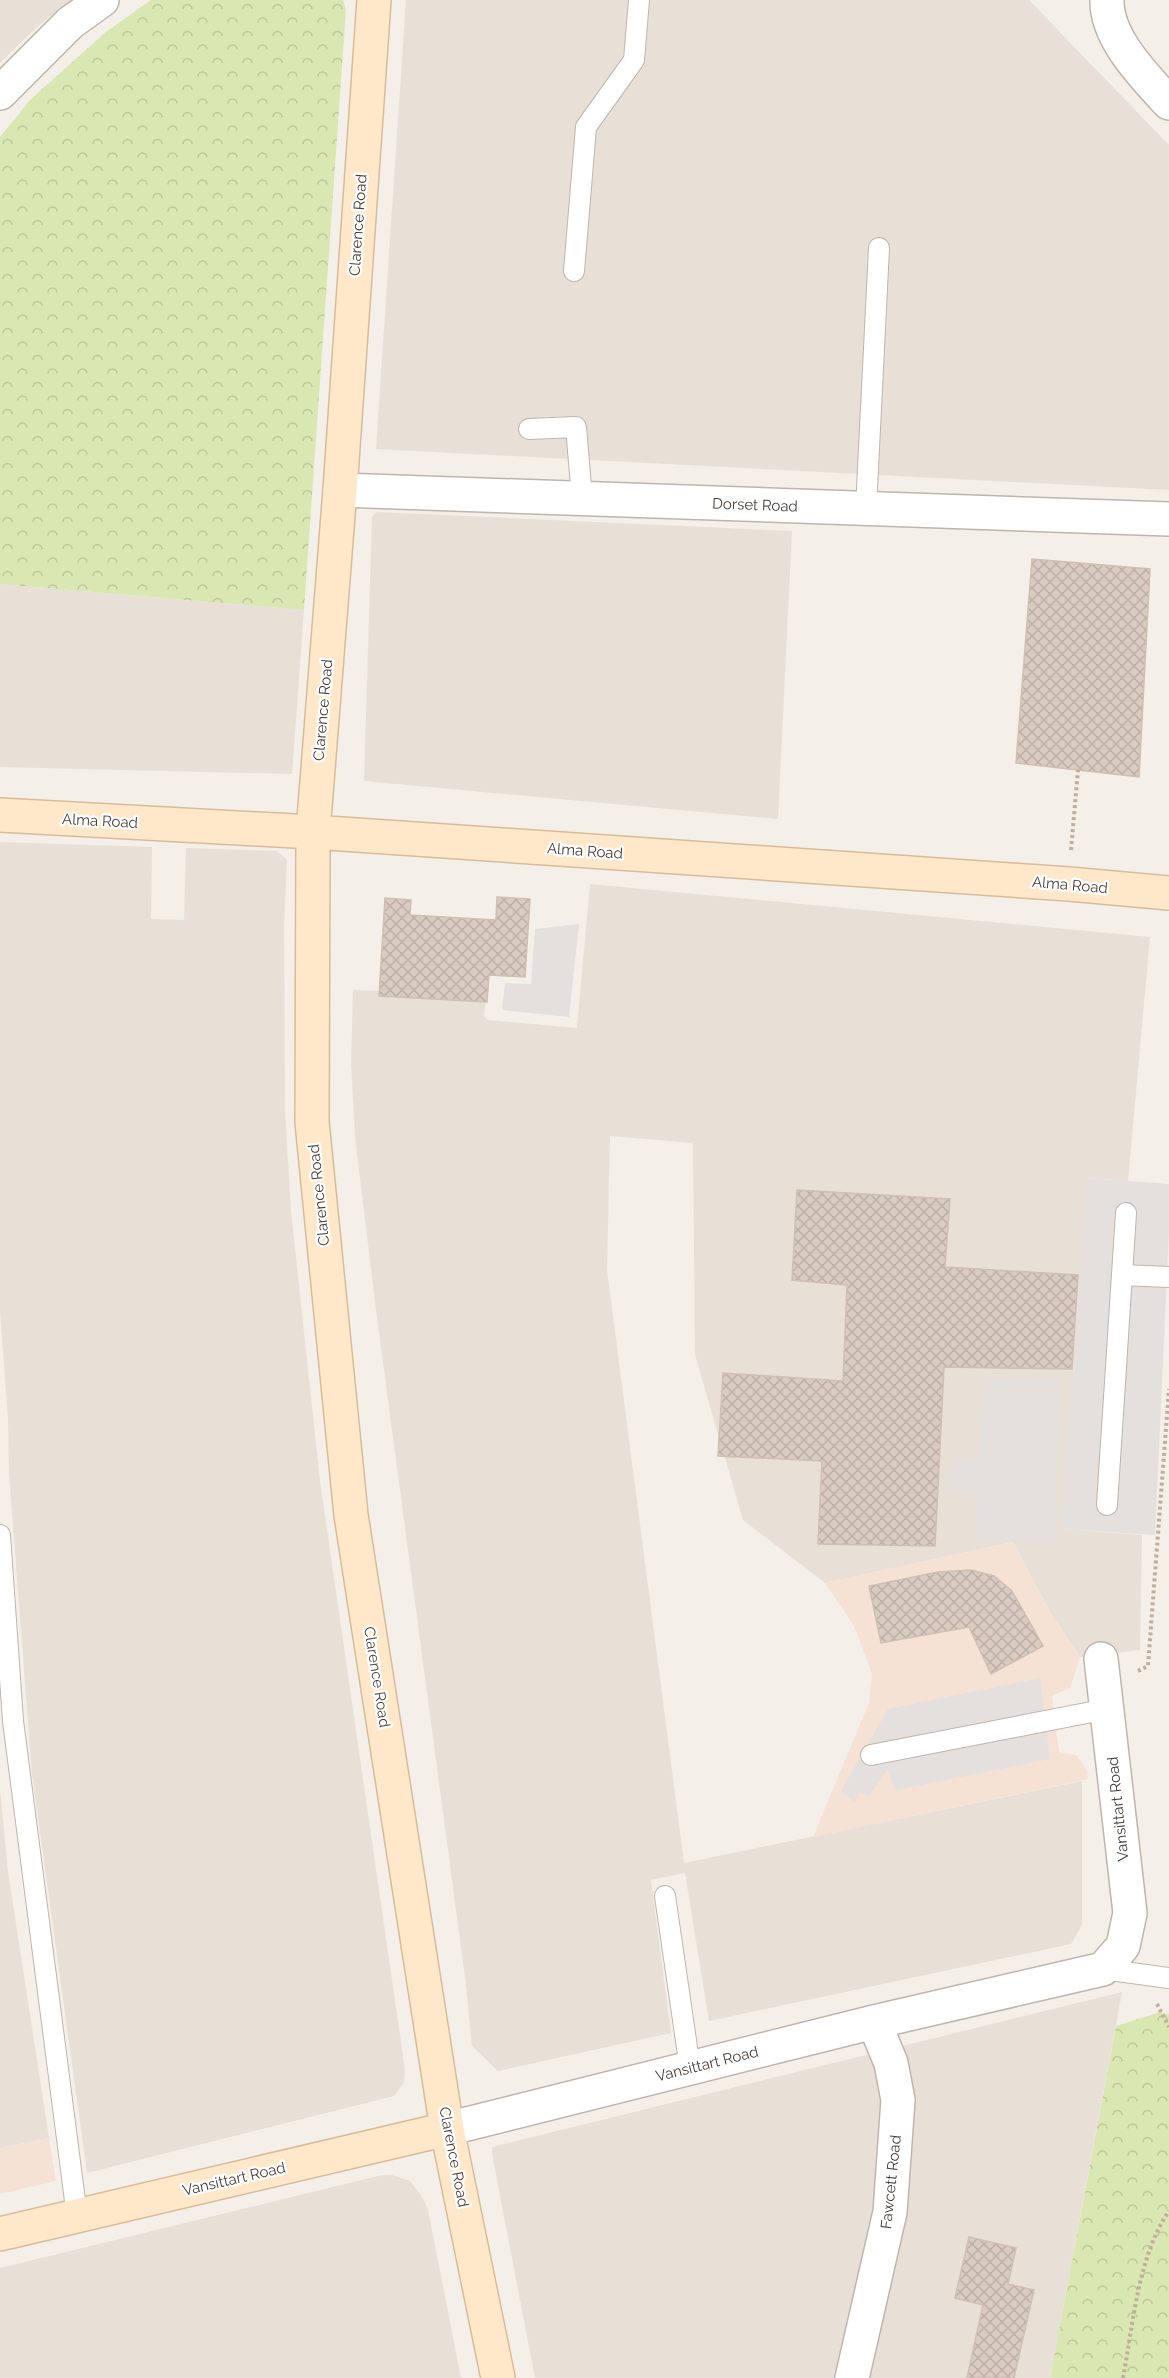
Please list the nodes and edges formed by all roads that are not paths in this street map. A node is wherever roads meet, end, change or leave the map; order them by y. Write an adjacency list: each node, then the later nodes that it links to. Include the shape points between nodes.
1 (102, 0): 5 (street, via 70,23)
2 (374, 0): 10 (street, Clarence Road)
3 (639, 0): 8 (lane, via 634,60 586,127)
4 (1107, 0): 6 (street, via 1118,39 1137,68)
5 (0, 93)
6 (1169, 103)
7 (879, 248): 12 (lane)
8 (574, 271)
9 (529, 429): 11 (lane, via 576,427)
10 (340, 490): 11 (street, Dorset Road); 15 (street, Clarence Road)
11 (582, 498): 12 (street, Dorset Road)
12 (866, 509): 13 (street, Dorset Road)
13 (1169, 519)
14 (0, 815): 15 (street, Alma Road)
15 (313, 832): 16 (street, Alma Road); 29 (street, Clarence Road, via 312,1122 351,1515)
16 (1169, 893)
17 (1126, 1213): 18 (lane)
18 (1122, 1275): 19 (lane); 20 (lane)
19 (1169, 1277)
20 (1107, 1505)
21 (0, 1535): 30 (lane, via 13,1721)
22 (1104, 1685): 23 (lane); 25 (street, Vansittart Road, via 1130,1913 1123,1946)
23 (871, 1755)
24 (665, 1896): 28 (lane)
25 (1103, 1969): 26 (lane); 27 (street, Vansittart Road)
26 (1169, 1978)
27 (874, 2022): 28 (street, Vansittart Road); 33 (street, Fawcett Road, via 891,2063 898,2100 890,2212)
28 (690, 2068): 29 (street, Vansittart Road)
29 (447, 2129): 30 (street, Vansittart Road); 32 (street, Clarence Road)
30 (77, 2216): 31 (street, Vansittart Road)
31 (0, 2234)
32 (498, 2378)
33 (852, 2378)

